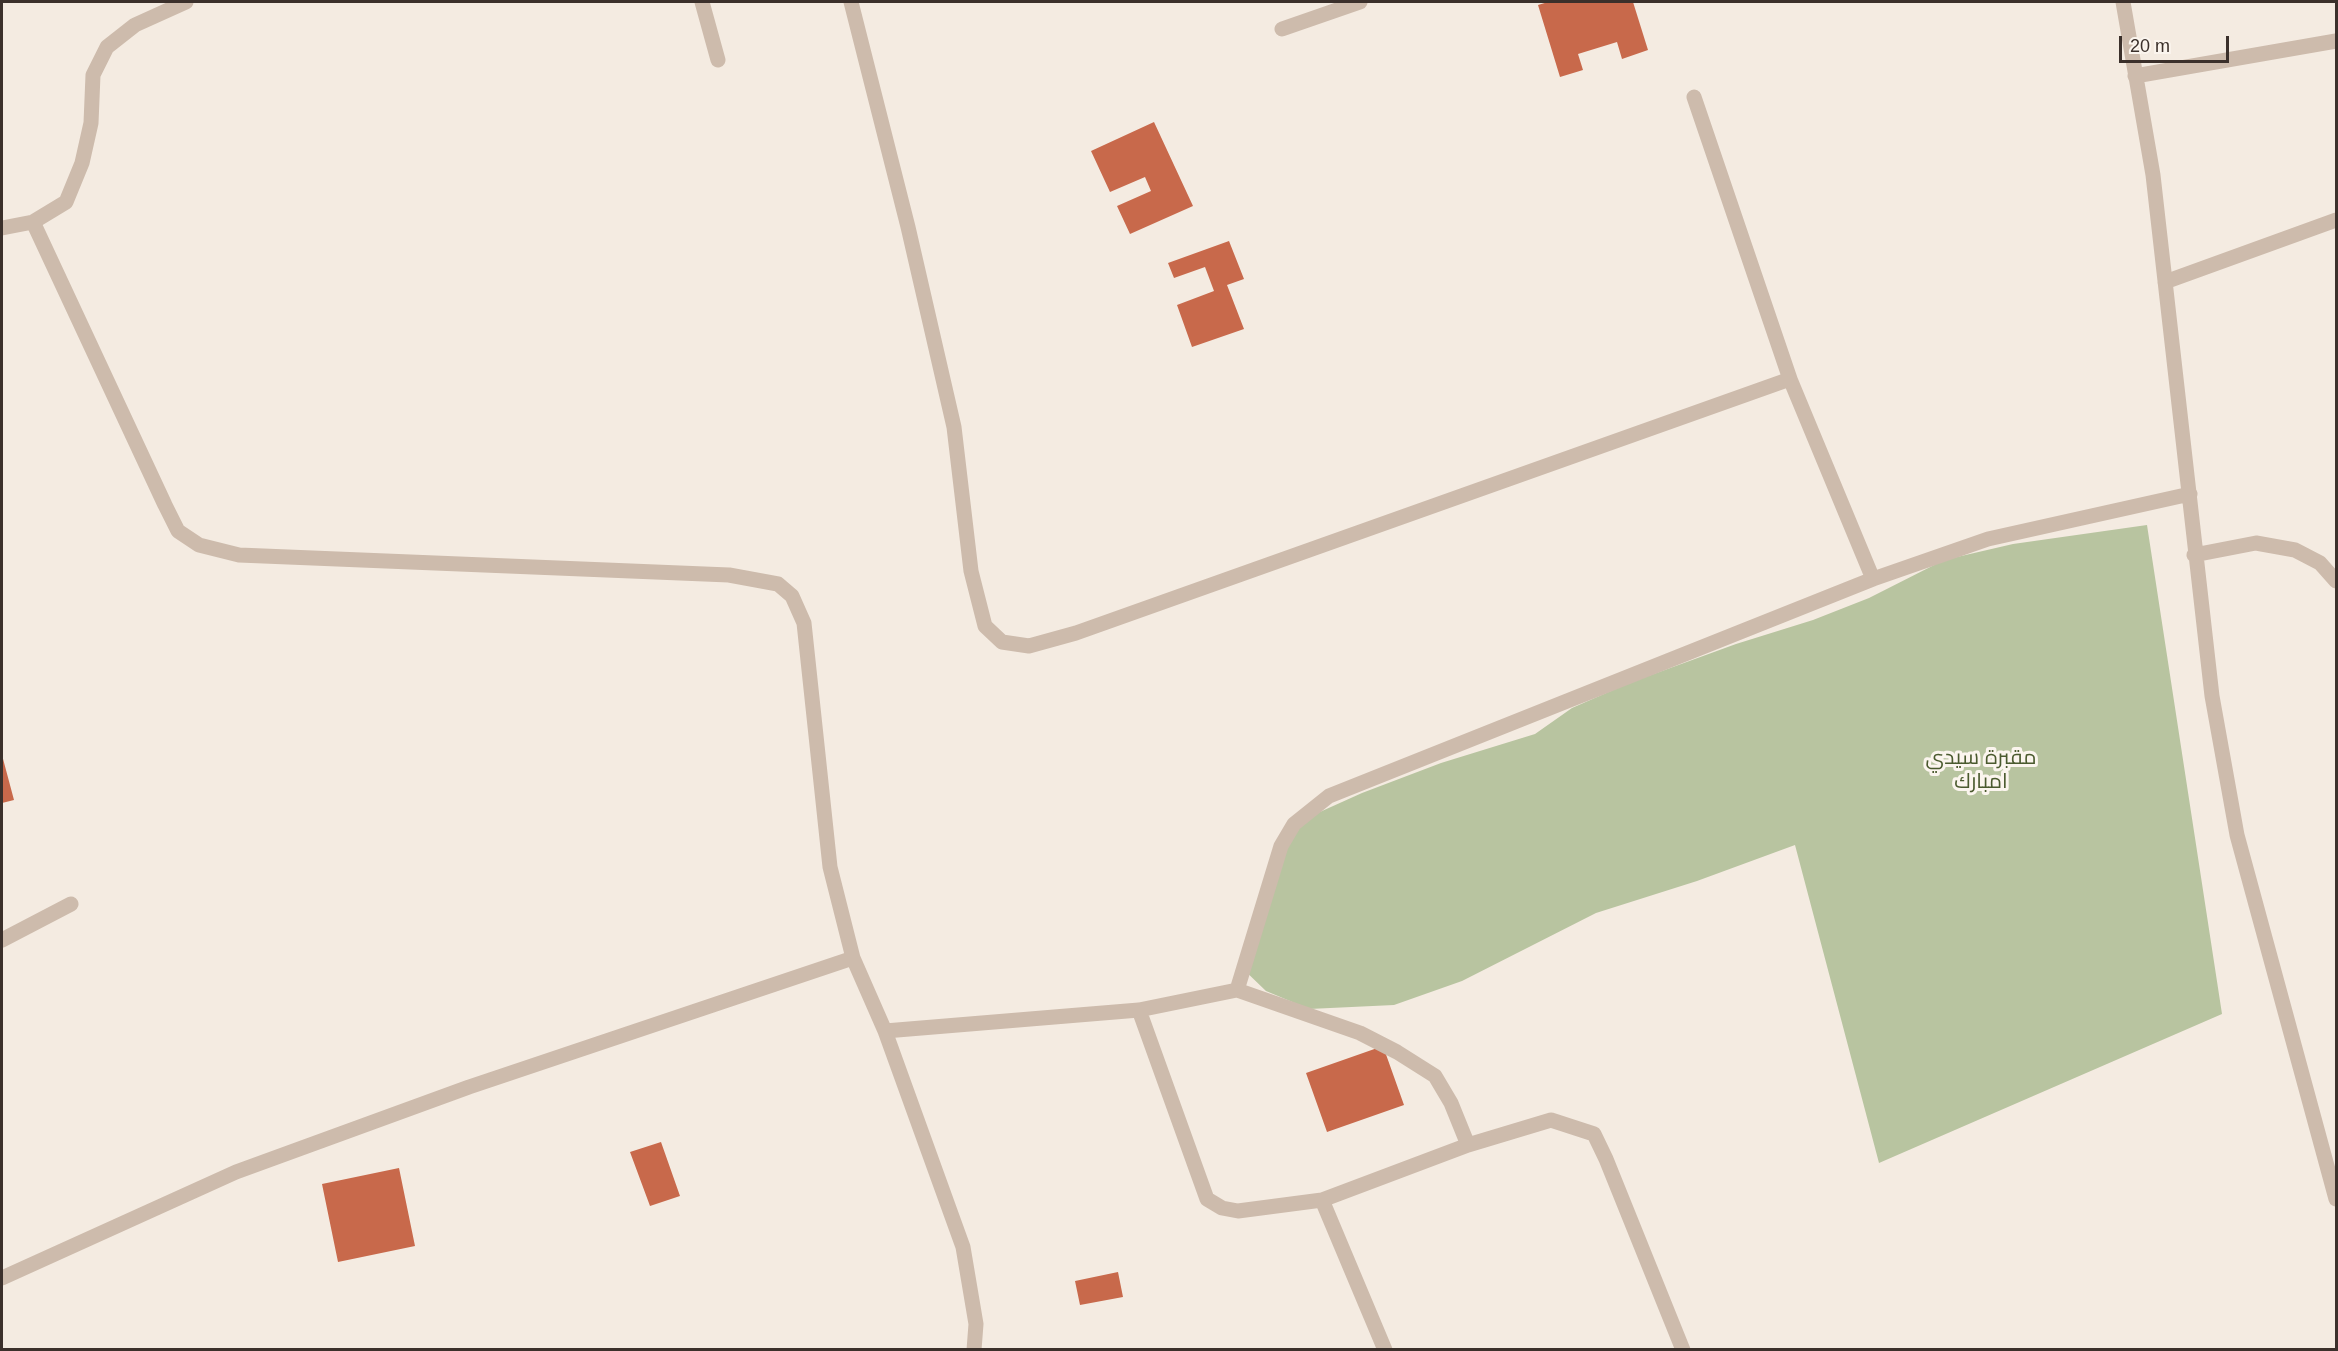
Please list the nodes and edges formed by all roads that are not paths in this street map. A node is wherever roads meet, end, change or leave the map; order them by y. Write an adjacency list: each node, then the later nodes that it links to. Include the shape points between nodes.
1 (186, 2): 12 (street, via 135,25 107,46 93,75 91,123 82,163 66,202)
2 (702, 2): 8 (street)
3 (851, 2): 15 (street, via 954,427 971,571 985,626 1002,642 1029,646 1076,633)
4 (1360, 2): 6 (street)
5 (2123, 2): 9 (street)
6 (1282, 28)
7 (2337, 41): 9 (street)
8 (718, 60)
9 (2135, 76): 14 (street, via 2153,175)
10 (1694, 97): 15 (street)
11 (2337, 220): 14 (street)
12 (33, 222): 13 (street); 22 (street, via 165,506 178,531 199,545 239,555 729,575 778,584 792,596 804,623 830,867)
13 (2, 228)
14 (2165, 282): 16 (street)
15 (1790, 379): 18 (street)
16 (2190, 494): 17 (street); 18 (street, via 1988,540)
17 (2194, 555): 19 (street, via 2256,543 2295,550 2320,563); 27 (street, via 2212,696 2237,835)
18 (1873, 579): 23 (street, via 1329,796 1294,824 1281,846)
19 (2337, 581)
20 (71, 904): 21 (street)
21 (2, 940)
22 (853, 958): 25 (street); 29 (street, via 480,1083 236,1172)
23 (1237, 990): 24 (street); 26 (street, via 1360,1033 1435,1076)
24 (1139, 1011): 25 (street); 28 (street, via 1207,1199 1238,1211)
25 (885, 1031): 30 (street, via 963,1247 976,1324)
26 (1468, 1145): 28 (street); 32 (street, via 1551,1120 1594,1134)
27 (2337, 1199)
28 (1322, 1200): 31 (street)
29 (2, 1278)
30 (974, 1350)
31 (1385, 1350)
32 (1683, 1350)

